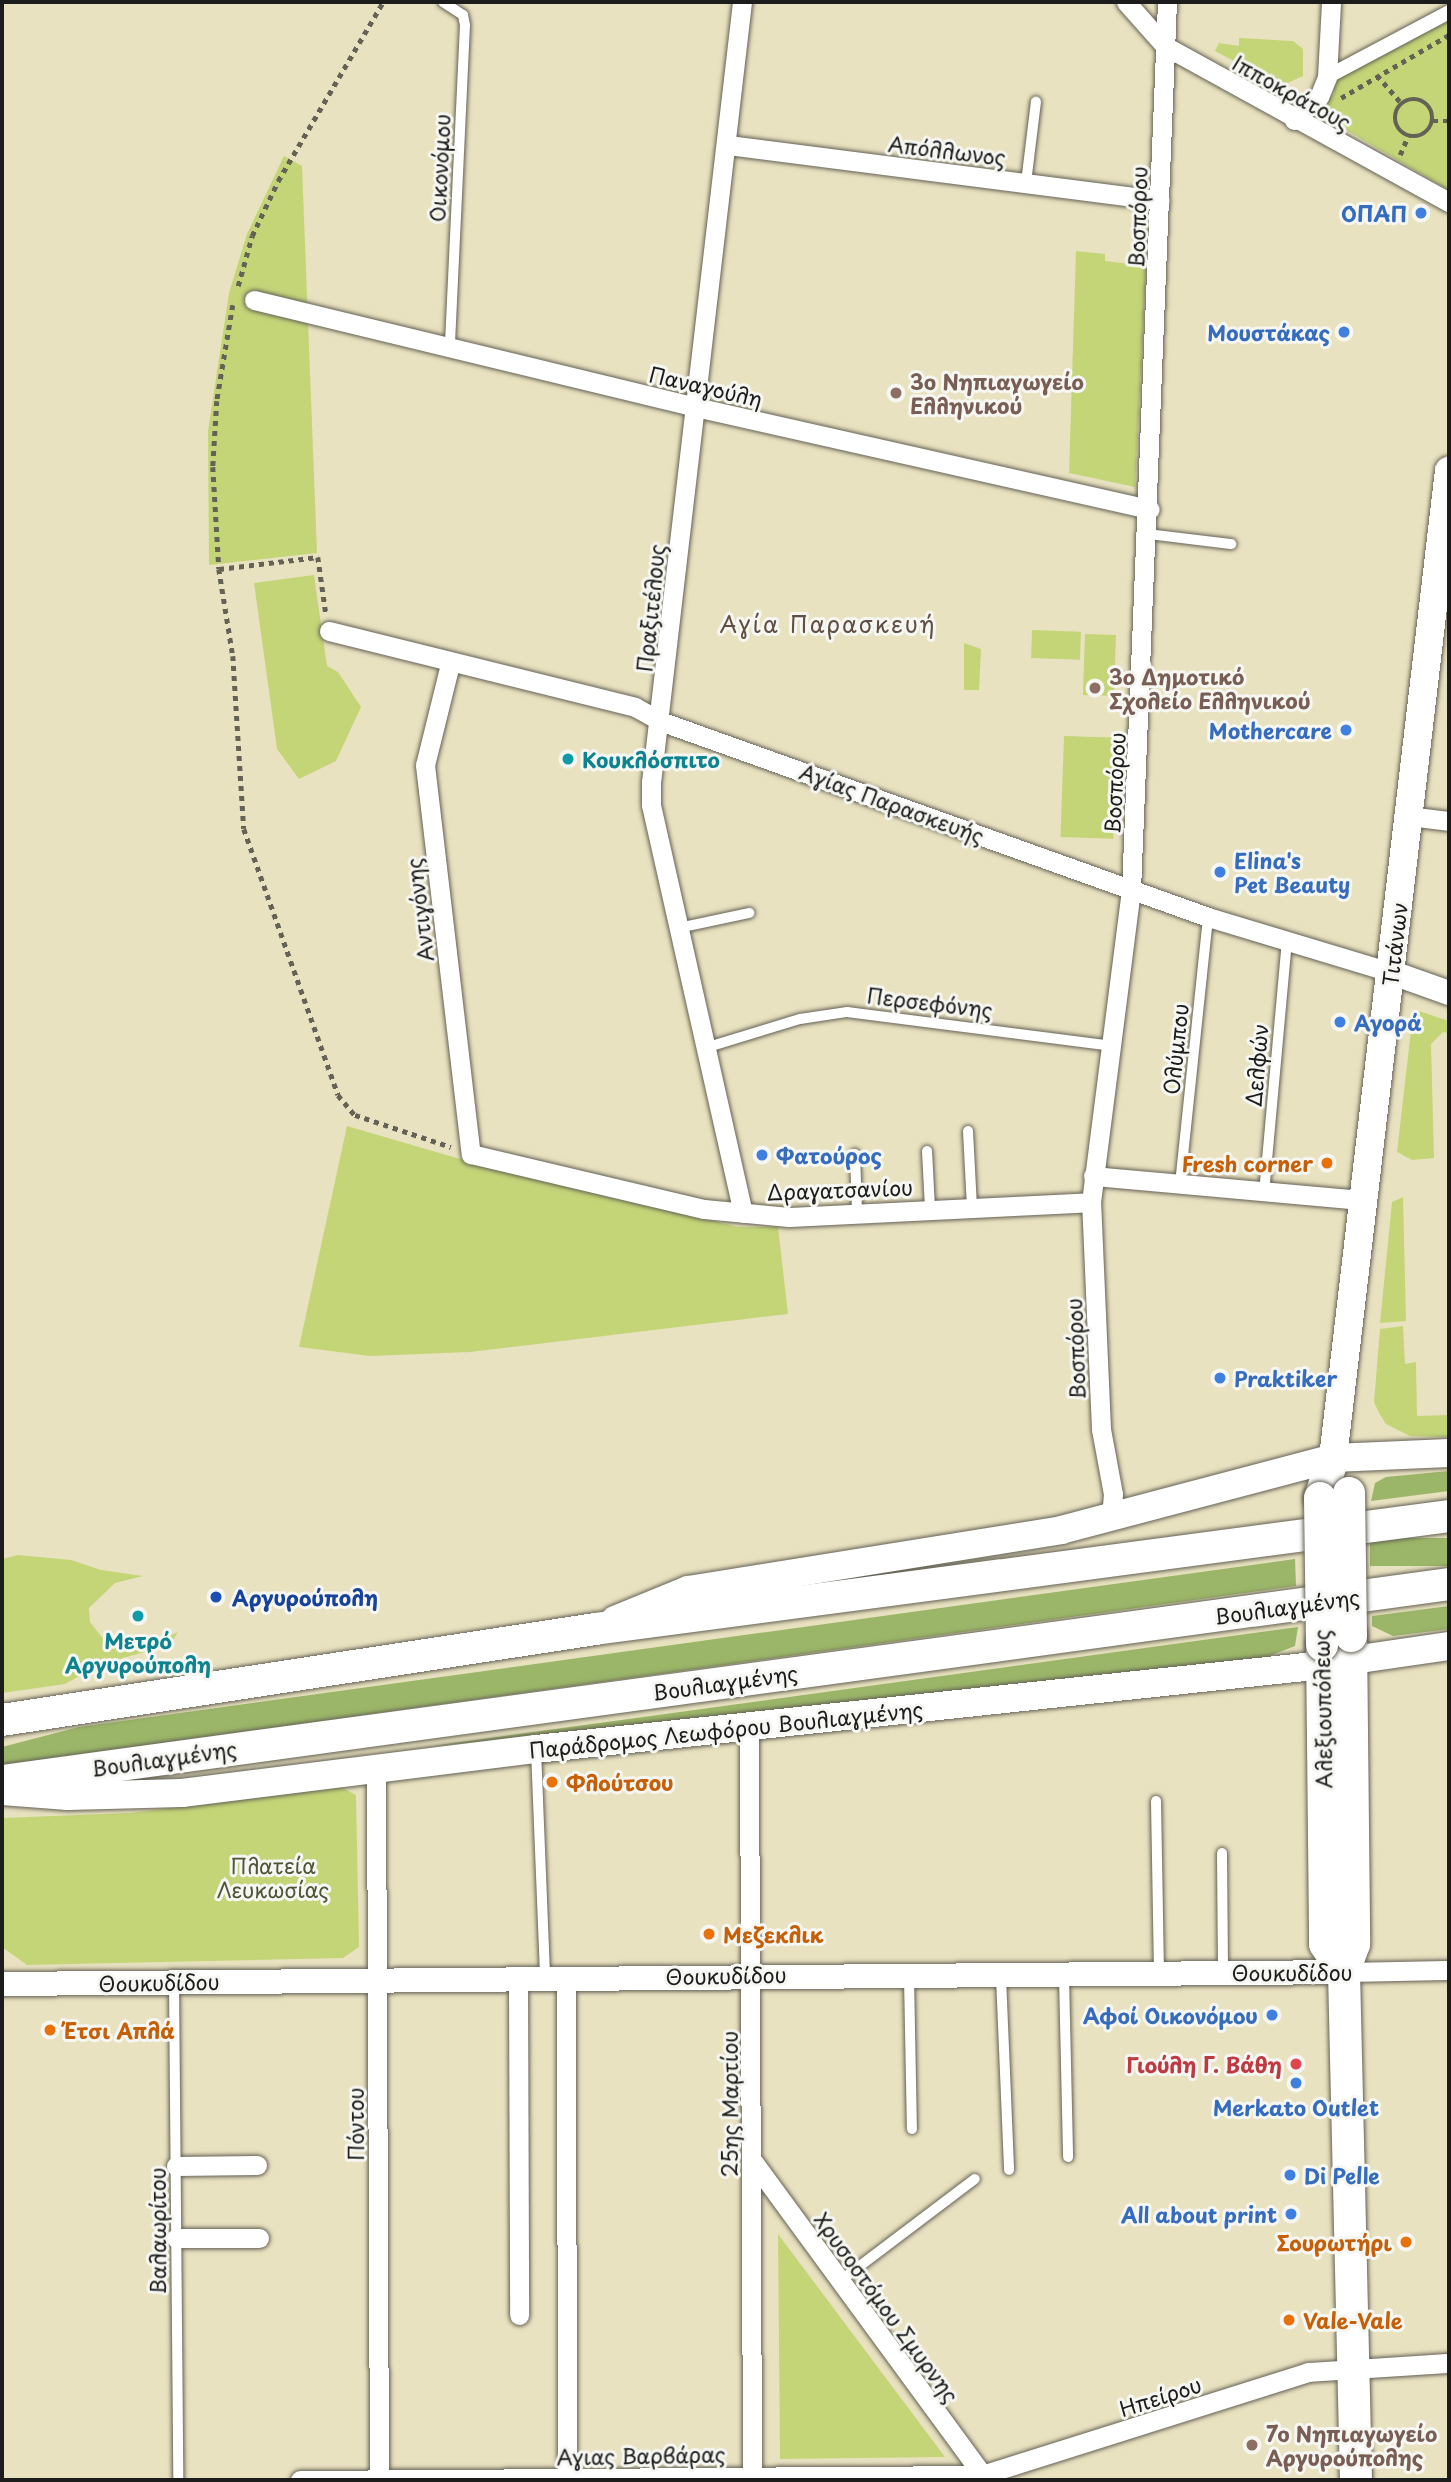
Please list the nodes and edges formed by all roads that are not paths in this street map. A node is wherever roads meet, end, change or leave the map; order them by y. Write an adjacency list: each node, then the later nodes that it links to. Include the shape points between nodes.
1 (443, 2): 16 (lane, Οικονόμου, via 463,15 465,25)
2 (742, 2): 11 (street, Πραξιτέλους)
3 (1126, 2): 7 (street, Ιπποκράτους)
4 (1167, 2): 7 (street, Βοσπόρου)
5 (1331, 2): 8 (street)
6 (1449, 12): 8 (street)
7 (1165, 46): 10 (street, Ιπποκράτους); 13 (street, Βοσπόρου)
8 (1327, 77): 10 (street, via 1320,97)
9 (1036, 102): 12 (lane)
10 (1294, 120): 14 (street, Ιπποκράτους)
11 (728, 145): 12 (street, Απόλλωνος); 17 (street, Πραξιτέλους)
12 (1026, 183): 13 (street, Απόλλωνος)
13 (1160, 200): 19 (street, Βοσπόρου)
14 (1449, 202)
15 (254, 300): 16 (street, Παναγούλη)
16 (450, 346): 17 (street, Παναγούλη)
17 (696, 407): 19 (street, Παναγούλη); 24 (street, Πραξιτέλους)
18 (1449, 471): 25 (main road, Τιτάνων)
19 (1150, 509): 20 (street, Βοσπόρου)
20 (1148, 534): 21 (lane); 27 (street, Βοσπόρου)
21 (1231, 544)
22 (329, 631): 23 (street, Αγίας Παρασκευής)
23 (450, 664): 24 (street, Αγίας Παρασκευής, via 635,707); 38 (street, Αντιγόνης, via 425,765)
24 (660, 720): 27 (street, Αγίας Παρασκευής); 30 (street, Πραξιτέλους, via 651,805)
25 (1409, 816): 26 (street); 32 (main road, Τιτάνων)
26 (1449, 821)
27 (1131, 890): 29 (street, Αγίας Παρασκευής); 34 (street, Βοσπόρου)
28 (749, 913): 30 (lane)
29 (1208, 917): 31 (street, Αγίας Παρασκευής); 41 (lane, Ολύμπου)
30 (678, 928): 35 (street, Πραξιτέλους)
31 (1287, 940): 32 (street, Αγίας Παρασκευής); 42 (lane, Δελφών)
32 (1390, 972): 33 (street, Αγίας Παρασκευής); 43 (main road, Τιτάνων)
33 (1449, 993)
34 (1111, 1046): 35 (lane, Περσεφόνης, via 847,1012 800,1019); 40 (street, Βοσπόρου)
35 (705, 1048): 48 (street, Πραξιτέλους)
36 (968, 1131): 45 (lane)
37 (927, 1151): 46 (lane)
38 (471, 1154): 48 (street, Δραγατσανίου, via 704,1209)
39 (855, 1154): 47 (lane)
40 (1093, 1176): 41 (street); 44 (street, Βοσπόρου)
41 (1180, 1185): 42 (street)
42 (1264, 1193): 43 (street)
43 (1363, 1200): 50 (main road, Τιτάνων)
44 (1091, 1202): 45 (street, Δραγατσανίου); 52 (street, Βοσπόρου, via 1101,1429 1113,1494)
45 (972, 1207): 46 (street, Δραγατσανίου)
46 (930, 1208): 47 (street, Δραγατσανίου)
47 (857, 1211): 48 (street, Δραγατσανίου, via 789,1217)
48 (743, 1213)
49 (1449, 1453): 50 (main road)
50 (1333, 1458): 52 (main road); 56 (main road, Αλεξιουπόλεως, bridge)
51 (1449, 1516): 54 (main road)
52 (1111, 1517): 54 (main road, via 1026,1536 688,1590)
53 (1449, 1584): 61 (main road, Βουλιαγμένης)
54 (595, 1629): 57 (main road)
55 (1449, 1646): 56 (main road, Παράδρομος Λεωφόρου Βουλιαγμένης)
56 (1336, 1652): 58 (main road, Παράδρομος Λεωφόρου Βουλιαγμένης); 69 (main road, Αλεξιουπόλεως, via 1354,1944)
57 (2, 1720)
58 (749, 1728): 59 (main road, Παράδρομος Λεωφόρου Βουλιαγμένης); 72 (street, 25ης Μαρτίου)
59 (536, 1749): 60 (main road, Παράδρομος Λεωφόρου Βουλιαγμένης); 74 (lane)
60 (376, 1768): 62 (main road, Παράδρομος Λεωφόρου Βουλιαγμένης, via 182,1793 68,1796); 75 (street, Πόντου)
61 (2, 1781)
62 (2, 1791)
63 (1156, 1801): 67 (lane)
64 (1222, 1853): 68 (lane)
65 (1449, 1970): 69 (street, Θουκυδίδου)
66 (1063, 1972): 67 (street, Θουκυδίδου); 71 (street, Θουκυδίδου); 79 (lane)
67 (1160, 1972): 68 (street, Θουκυδίδου)
68 (1223, 1972): 69 (street, Θουκυδίδου)
69 (1344, 1972): 90 (main road, Αλεξιουπόλεως)
70 (909, 1973): 71 (street, Θουκυδίδου); 72 (street, Θουκυδίδου); 78 (lane)
71 (1001, 1973): 83 (lane)
72 (752, 1974): 74 (street, Θουκυδίδου); 80 (street, 25ης Μαρτίου)
73 (517, 1977): 74 (street, Θουκυδίδου); 75 (street, Θουκυδίδου); 88 (street)
74 (555, 1977): 92 (street)
75 (377, 1979): 76 (street, Θουκυδίδου); 98 (street, Πόντου)
76 (174, 1982): 77 (street, Θουκυδίδου); 82 (lane, Βαλαωρίτου)
77 (2, 1984)
78 (912, 2129)
79 (1068, 2157)
80 (752, 2160): 87 (street, Χρυσοστόμου Σμυρνης); 93 (street, 25ης Μαρτίου)
81 (257, 2165): 82 (street)
82 (176, 2166): 85 (lane, Βαλαωρίτου)
83 (1009, 2170)
84 (975, 2179): 87 (lane)
85 (176, 2238): 86 (street); 96 (lane, Βαλαωρίτου)
86 (259, 2238)
87 (840, 2281): 91 (street, Χρυσοστόμου Σμυρνης)
88 (519, 2315)
89 (1449, 2362): 90 (street, Ηπείρου)
90 (1353, 2365): 91 (street, Ηπείρου, via 1308,2372); 99 (main road, Αλεξιουπόλεως)
91 (984, 2477): 93 (street, Αγιας Βαρβάρας)
92 (567, 2478): 94 (street, Αγιας Βαρβάρας); 95 (street, Αγιας Βαρβάρας)
93 (752, 2478): 95 (street, Αγιας Βαρβάρας)
94 (496, 2479): 98 (street, Αγιας Βαρβάρας)
95 (591, 2479)
96 (178, 2480)
97 (299, 2480): 98 (street, Αγιας Βαρβάρας)
98 (379, 2480)
99 (1356, 2480)

